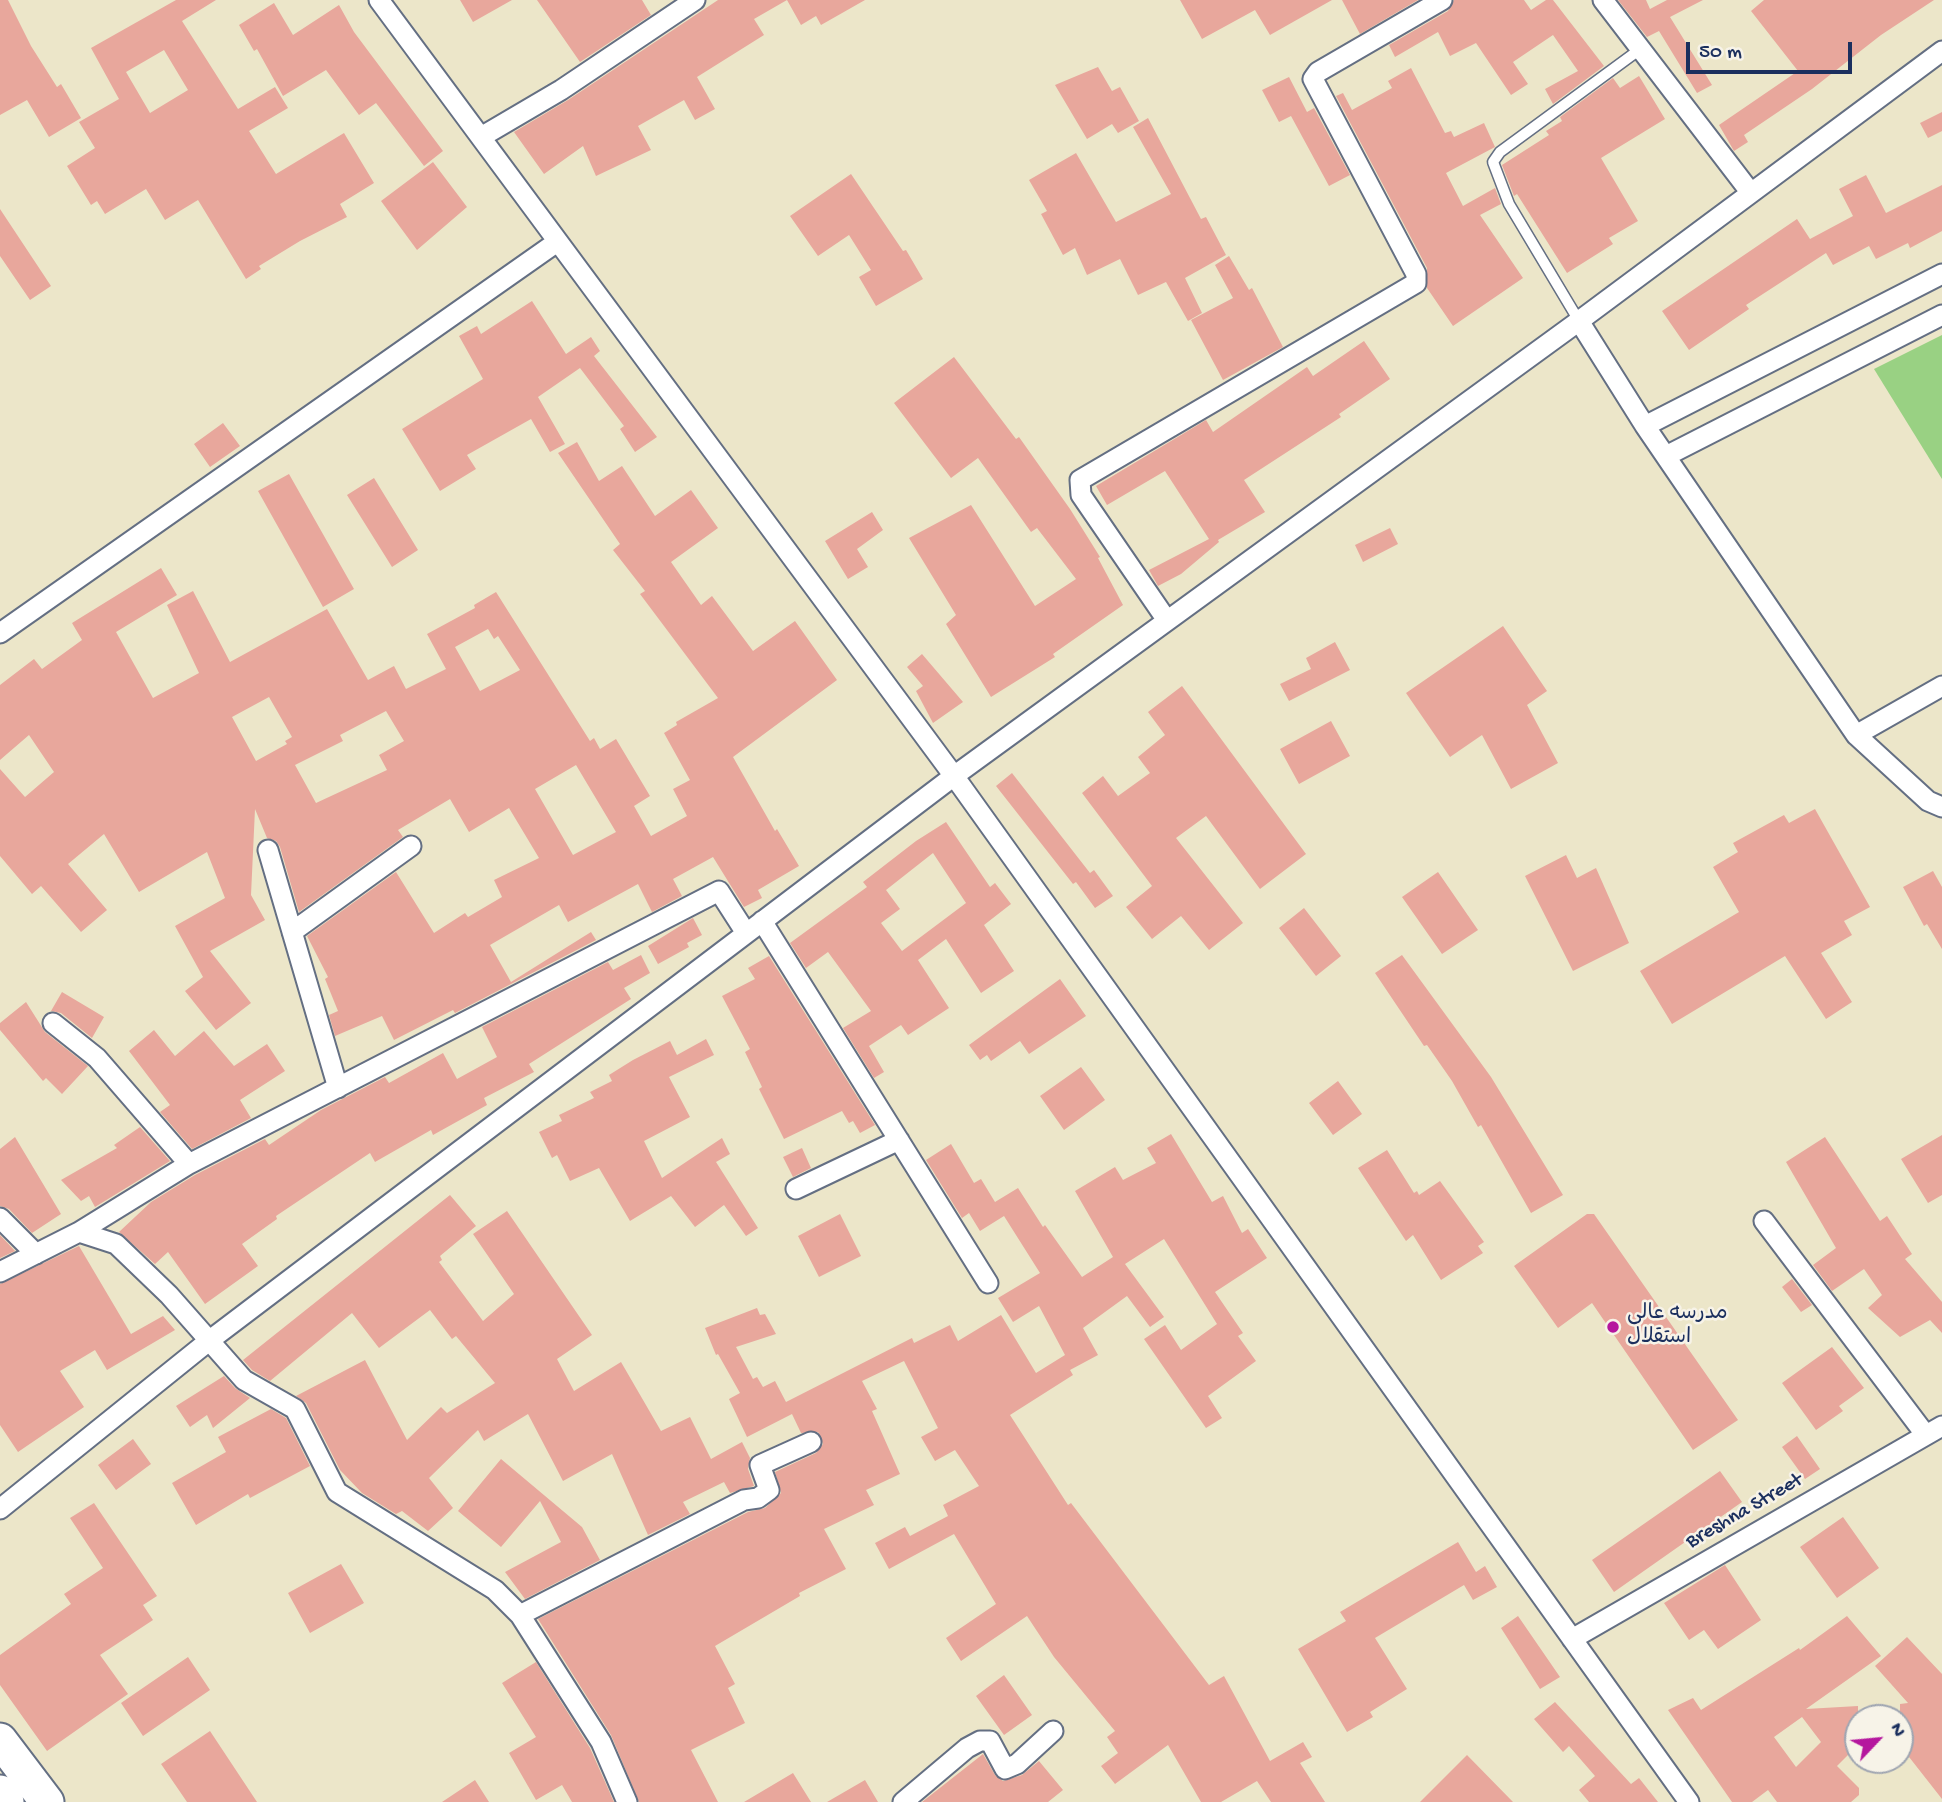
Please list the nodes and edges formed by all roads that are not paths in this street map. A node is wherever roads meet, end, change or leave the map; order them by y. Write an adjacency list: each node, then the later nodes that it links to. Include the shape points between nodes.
1 (379, 0): 7 (street)
2 (695, 0): 7 (street)
3 (1442, 0): 15 (street, via 1313,79 1416,274 1416,283 1080,480 1081,495)
4 (1603, 0): 5 (street)
5 (1639, 50): 8 (street); 12 (lane, via 1500,152 1493,162 1509,204)
6 (1942, 51): 8 (street)
7 (481, 137): 9 (street)
8 (1751, 193): 12 (street)
9 (557, 242): 16 (street); 19 (street)
10 (1942, 274): 13 (street)
11 (1942, 315): 14 (street)
12 (1579, 321): 13 (street); 15 (street)
13 (1645, 426): 14 (street)
14 (1665, 456): 18 (street)
15 (1166, 619): 19 (street)
16 (0, 633)
17 (1942, 686): 18 (street)
18 (1856, 735): 20 (street, via 1928,801)
19 (954, 776): 23 (street); 42 (street)
20 (1942, 807)
21 (411, 846): 24 (street)
22 (268, 850): 24 (street)
23 (762, 921): 25 (street); 28 (street)
24 (292, 933): 27 (street)
25 (746, 933): 27 (street, via 719,891); 37 (street)
26 (53, 1023): 29 (street, via 97,1058)
27 (338, 1088): 29 (street)
28 (899, 1140): 30 (street); 36 (street)
29 (189, 1164): 33 (street)
30 (796, 1189)
31 (0, 1218): 34 (street)
32 (1764, 1220): 38 (street)
33 (79, 1232): 34 (street); 37 (street, via 116,1244)
34 (36, 1254): 35 (street)
35 (0, 1272)
36 (988, 1283)
37 (211, 1340): 40 (street); 41 (street, via 244,1380 295,1409 337,1492 495,1590)
38 (1933, 1430): 42 (street, Breshna Street)
39 (811, 1442): 41 (street, via 760,1465 769,1490 758,1498 744,1500)
40 (0, 1509)
41 (520, 1615): 48 (street, via 601,1742)
42 (1572, 1639): 50 (street)
43 (1053, 1731): 49 (street, via 1017,1764 1005,1769 990,1741 980,1741)
44 (0, 1740): 47 (highway)
45 (0, 1793): 46 (highway)
46 (7, 1802)
47 (47, 1802)
48 (627, 1802)
49 (903, 1802)
50 (1689, 1802)

